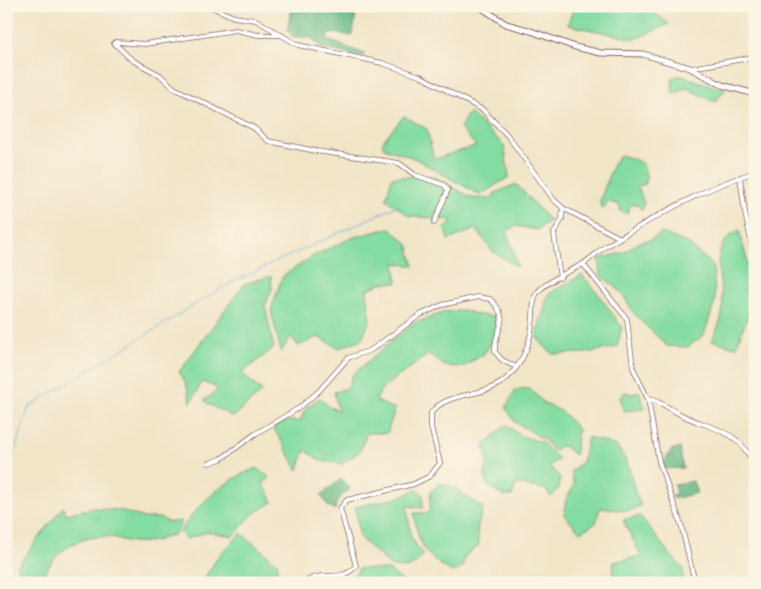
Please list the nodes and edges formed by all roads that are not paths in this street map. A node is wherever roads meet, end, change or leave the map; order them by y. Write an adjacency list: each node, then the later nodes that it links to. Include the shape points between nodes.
1 (208, 6): 3 (street, via 234,17 256,20)
2 (480, 6): 5 (street, via 506,24 575,47 601,53 643,54)
3 (282, 35): 9 (street, via 298,45 382,63 420,76 483,110 508,136); 10 (street, via 258,35 236,30 145,44 114,43 132,60 160,75 174,88 254,128 268,141 399,163 415,175 444,185 448,190)
4 (755, 57): 5 (street)
5 (690, 68): 6 (street, via 722,85)
6 (755, 94)
7 (755, 172): 8 (street)
8 (740, 177): 11 (street, via 678,204); 12 (street)
9 (563, 208): 11 (street); 14 (street, via 562,219 554,234)
10 (434, 223)
11 (620, 238): 13 (street)
12 (755, 260)
13 (583, 264): 14 (street); 16 (street, via 627,318 634,368)
14 (560, 278): 15 (street, via 536,294 529,344)
15 (516, 367): 17 (street, via 502,360 496,352 501,315 490,299 442,305 398,328 371,350 348,358 320,391 299,408); 19 (street, via 497,385 442,401 436,406 430,419 440,463 436,471 414,484 347,500 340,508 356,566 344,576 314,577)
16 (648, 399): 18 (street, via 731,436 749,453); 20 (street, via 659,462 682,524)
17 (209, 463)
18 (755, 471)
19 (304, 583)
20 (695, 583)

